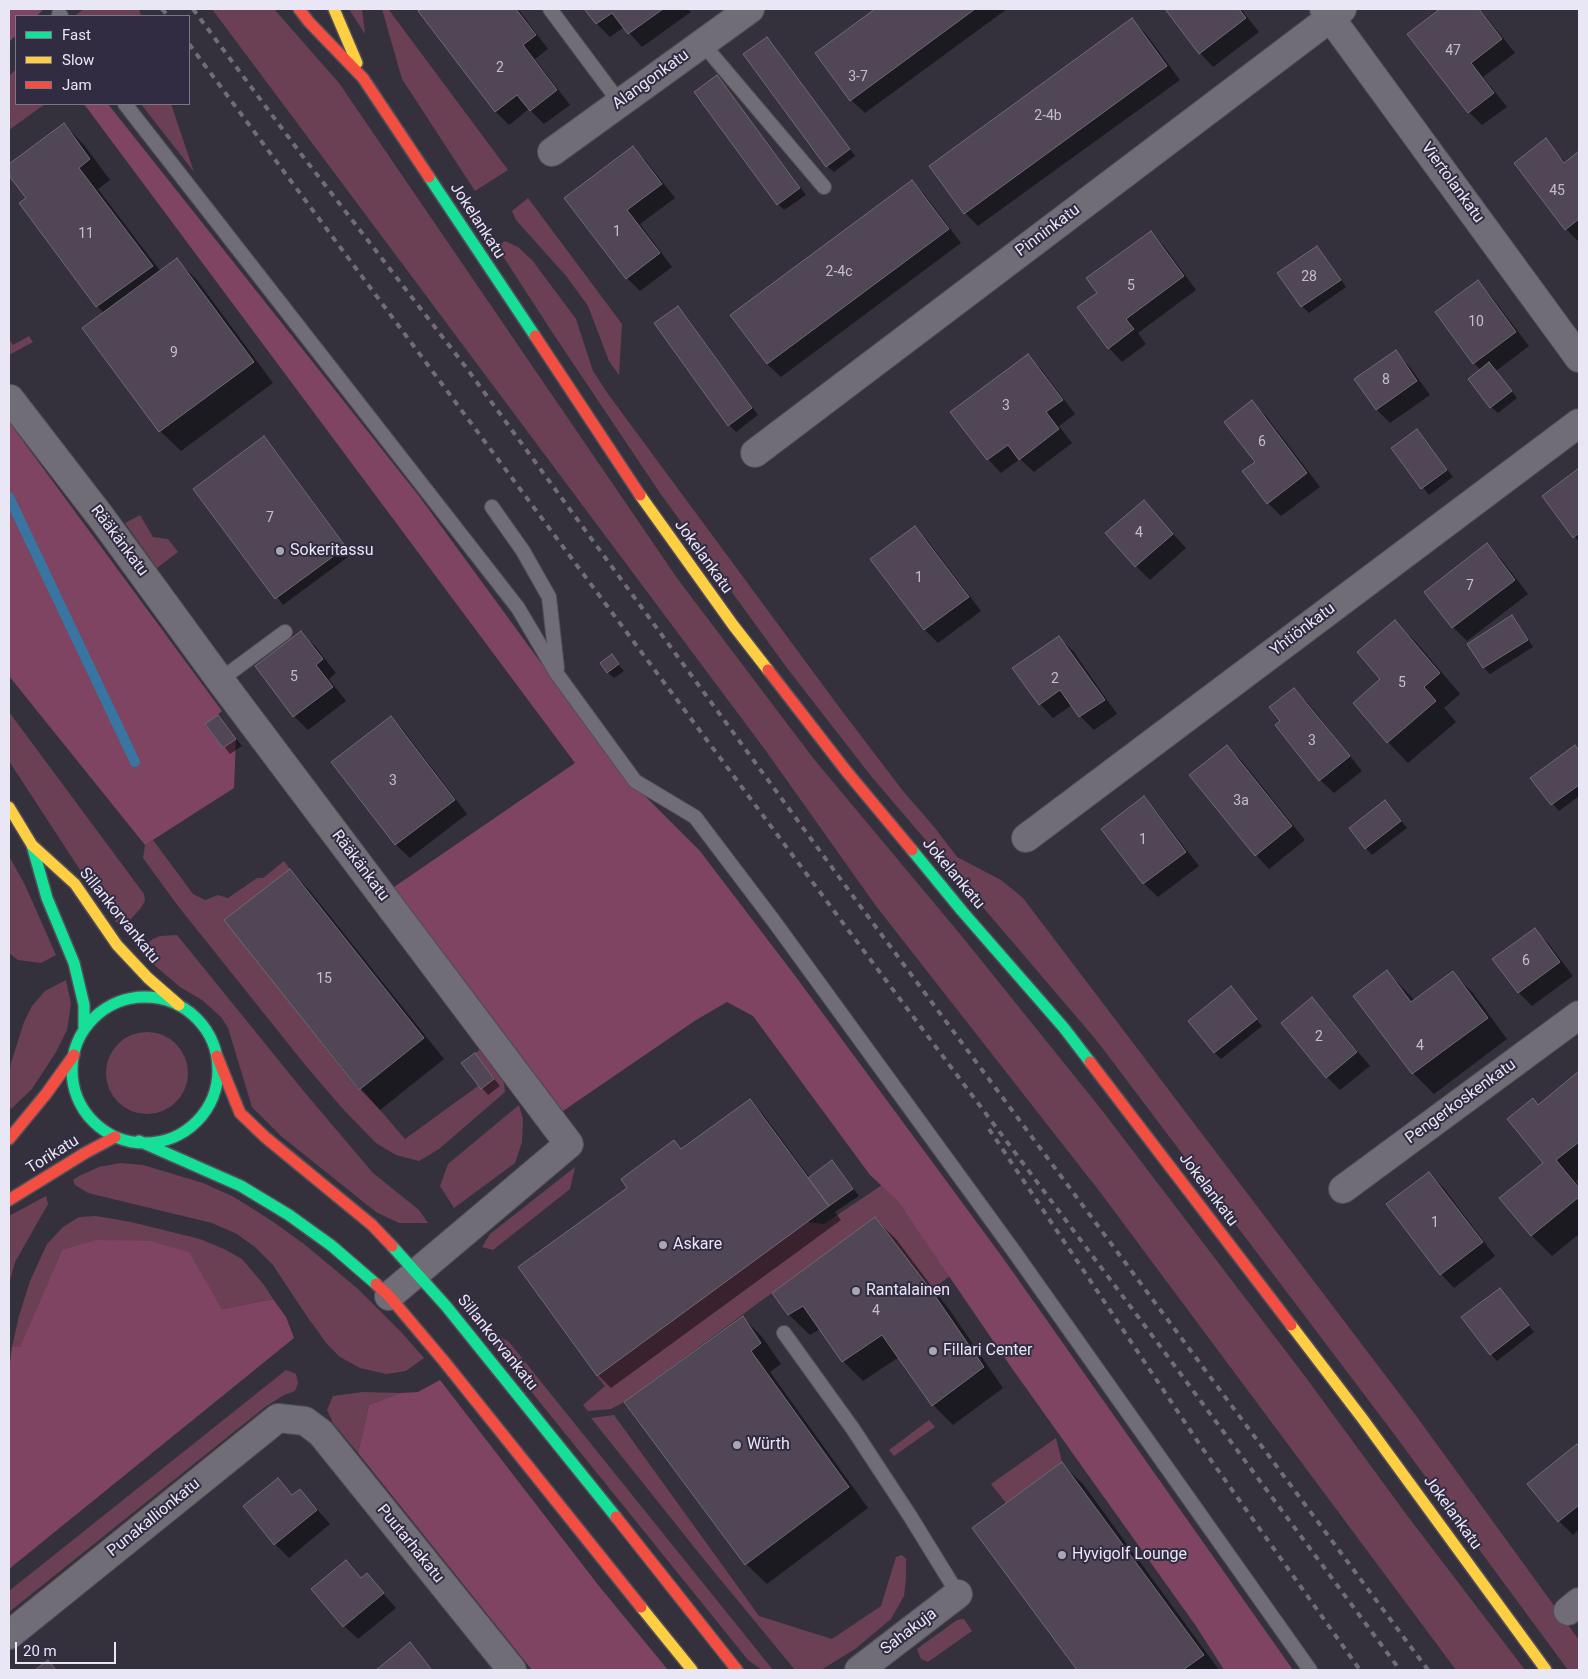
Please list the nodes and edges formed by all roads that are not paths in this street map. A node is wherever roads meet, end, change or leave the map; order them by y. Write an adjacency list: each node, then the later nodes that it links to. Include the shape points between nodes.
1 (299, 9): 7 (main road, Jokelankatu)
2 (334, 9): 7 (main road, Jokelankatu)
3 (550, 9): 8 (lane)
4 (750, 9): 6 (street, Alangonkatu)
5 (1332, 12): 12 (street, Viertolankatu); 15 (street, Pinninkatu)
6 (702, 43): 8 (street, Alangonkatu); 11 (lane)
7 (363, 78): 44 (main road, Jokelankatu, via 649,509 733,625 853,779 1064,1028 1362,1418)
8 (620, 103): 10 (street, Alangonkatu)
9 (126, 105): 18 (lane, via 518,608)
10 (552, 152)
11 (824, 187)
12 (1579, 358)
13 (10, 399): 19 (street, Rääkänkatu)
14 (1579, 423): 21 (street, Yhtiönkatu)
15 (755, 453)
16 (492, 507): 18 (lane, via 523,551 549,597)
17 (285, 632): 19 (lane)
18 (557, 674): 43 (lane, via 635,781 695,817 767,912 1019,1258)
19 (220, 680): 33 (street, Rääkänkatu, via 569,1144)
20 (9, 807): 22 (main road, Sillankorvankatu)
21 (1026, 838)
22 (32, 844): 23 (main road, Sillankorvankatu, via 74,884 117,945); 25 (main road, Sillankorvankatu, via 47,898 74,963 84,1005)
23 (182, 1008): 25 (main road, via 157,1000 135,998 112,1004); 27 (main road, via 197,1019)
24 (1579, 1015): 31 (street, Pengerkoskenkatu)
25 (84, 1027): 26 (main road)
26 (74, 1055): 28 (main road, via 76,1095 94,1123); 29 (main road)
27 (218, 1056): 30 (main road, via 218,1082 212,1103 196,1124 166,1141); 33 (main road, Sillankorvankatu, via 240,1113 372,1225)
28 (115, 1137): 30 (main road); 32 (main road, Torikatu)
29 (9, 1139)
30 (140, 1141): 34 (main road, via 240,1186 289,1215 332,1246)
31 (1343, 1190)
32 (9, 1200)
33 (417, 1273): 34 (street, Rääkänkatu); 41 (main road, Sillankorvankatu, via 550,1434)
34 (389, 1296): 40 (main road)
35 (784, 1333): 37 (lane, via 853,1429)
36 (305, 1421): 38 (street, Punakallionkatu, via 278,1418); 39 (street, Puutarhakatu, via 321,1433)
37 (958, 1594): 42 (street, Sahakuja)
38 (9, 1635)
39 (512, 1670)
40 (692, 1670)
41 (737, 1670)
42 (859, 1670)
43 (1310, 1670)
44 (1546, 1670)

